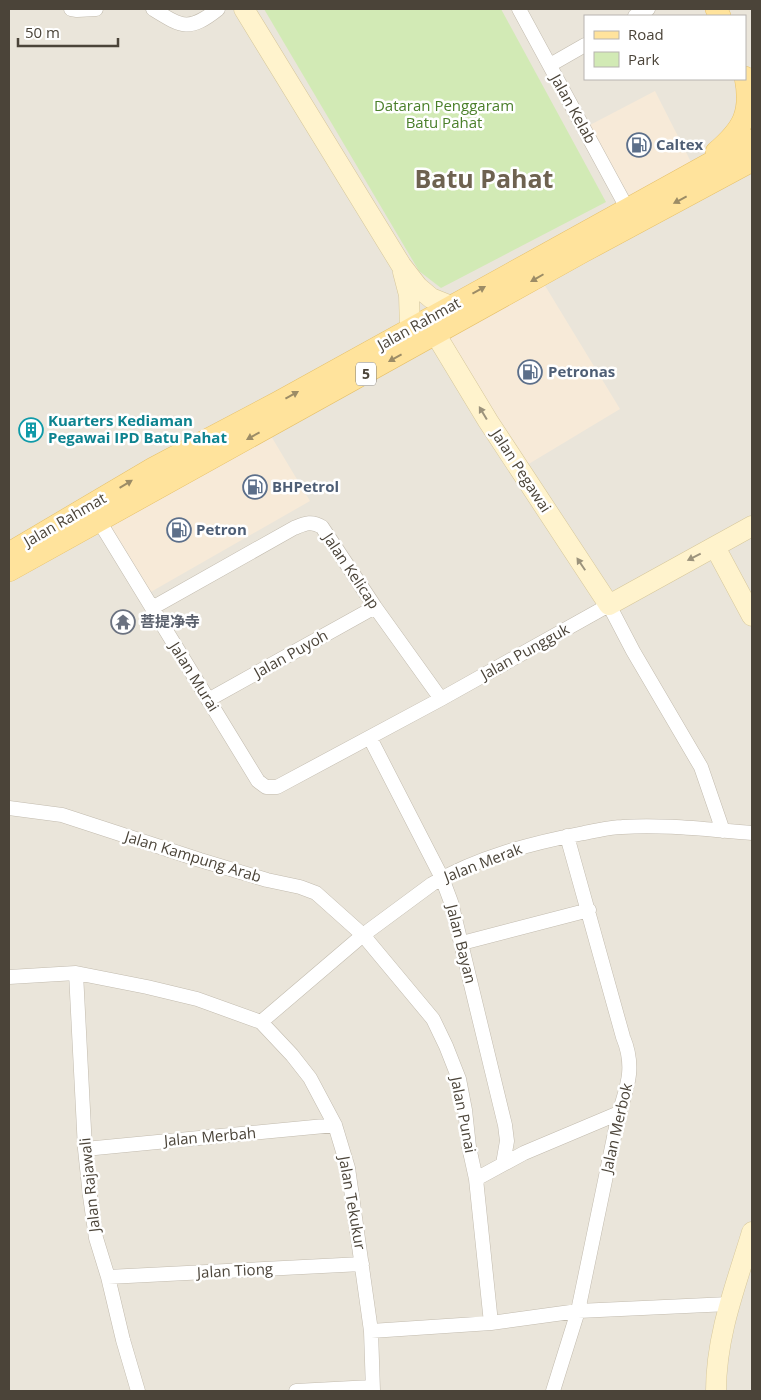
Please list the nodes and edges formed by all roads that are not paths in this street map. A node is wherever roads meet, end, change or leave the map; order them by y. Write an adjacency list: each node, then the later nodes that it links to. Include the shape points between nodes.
1 (70, 9): 2 (street)
2 (96, 9)
3 (153, 9): 4 (street, via 186,26 205,20)
4 (218, 9)
5 (244, 9): 18 (street)
6 (519, 9): 11 (street, Jalan Kelab)
7 (648, 9): 8 (street)
8 (637, 15)
9 (584, 46): 11 (street)
10 (746, 64): 12 (main road)
11 (550, 65): 17 (street, Jalan Kelab)
12 (752, 76)
13 (745, 80): 16 (main road, via 748,102 733,138)
14 (752, 140): 16 (main road, Jalan Rahmat / 5)
15 (752, 161): 21 (main road, Jalan Rahmat / 5, one-way to 21)
16 (687, 176): 17 (main road, Jalan Rahmat / 5)
17 (627, 208): 19 (main road, Jalan Rahmat / 5, one-way to 17)
18 (401, 265): 19 (street, via 431,298); 20 (street, via 409,295)
19 (451, 306): 20 (main road, Jalan Rahmat / 5)
20 (410, 329): 25 (main road, Jalan Rahmat / 5, one-way to 20, via 153,468)
21 (436, 335): 22 (main road, Jalan Rahmat / 5, one-way to 22); 27 (street, Jalan Pegawai, one-way to 21)
22 (99, 521): 26 (main road, Jalan Rahmat / 5); 29 (street, Jalan Murai)
23 (752, 526): 24 (street)
24 (715, 547): 27 (street, one-way to 27); 30 (street)
25 (9, 553)
26 (9, 571)
27 (609, 604): 31 (street, Jalan Pungguk); 36 (street, Jalan Pegawai, via 701,767)
28 (375, 607): 29 (street, Jalan Kelicap, via 322,527 307,522); 31 (street, Jalan Kelicap); 32 (street, Jalan Puyoh)
29 (152, 608): 32 (street, Jalan Murai)
30 (752, 616)
31 (441, 699): 33 (street, Jalan Pungguk)
32 (208, 700): 34 (street, Jalan Murai)
33 (370, 738): 34 (street, Jalan Pungguk, via 277,787 266,787); 39 (street, Jalan Bayan)
34 (258, 781)
35 (9, 808): 41 (street, Jalan Kampung Arab, via 62,815 200,860 300,887 316,893)
36 (723, 831): 37 (street, Jalan Merak); 38 (street, Jalan Merak, via 622,827)
37 (752, 833)
38 (568, 836): 39 (street, Jalan Merak, via 503,852); 40 (street, Jalan Merbok)
39 (442, 878): 41 (street, Jalan Merak); 42 (street, Jalan Bayan)
40 (588, 910): 42 (street); 46 (street, Jalan Merbok, via 628,1048 629,1082)
41 (364, 935): 45 (street, Jalan Merak); 50 (street, Jalan Punai, via 433,1019 446,1046 459,1079)
42 (462, 944): 49 (street, Jalan Bayan, via 505,1125 507,1141)
43 (76, 973): 44 (street, Jalan Tekukur); 45 (street, Jalan Tekukur, via 197,999); 48 (street, Jalan Rajawali)
44 (9, 977)
45 (261, 1022): 47 (street, Jalan Tekukur, via 310,1078)
46 (619, 1113): 49 (street); 55 (street, Jalan Merbok)
47 (335, 1125): 48 (street, Jalan Merbah); 52 (street, Jalan Tekukur, via 348,1168)
48 (85, 1148): 53 (street, Jalan Rajawali, via 96,1238)
49 (503, 1164): 50 (street)
50 (476, 1179): 56 (street, Jalan Punai)
51 (752, 1232): 54 (street)
52 (362, 1264): 53 (street, Jalan Tiong); 57 (street, Jalan Tekukur)
53 (108, 1277): 59 (street, Jalan Rajawali)
54 (729, 1304): 55 (street); 62 (street, via 716,1366)
55 (578, 1311): 56 (street); 61 (street, Jalan Merbok)
56 (491, 1323): 57 (street)
57 (371, 1331): 58 (street, Jalan Tekukur)
58 (373, 1389): 60 (street)
59 (138, 1391)
60 (296, 1391)
61 (552, 1391)
62 (716, 1391)

